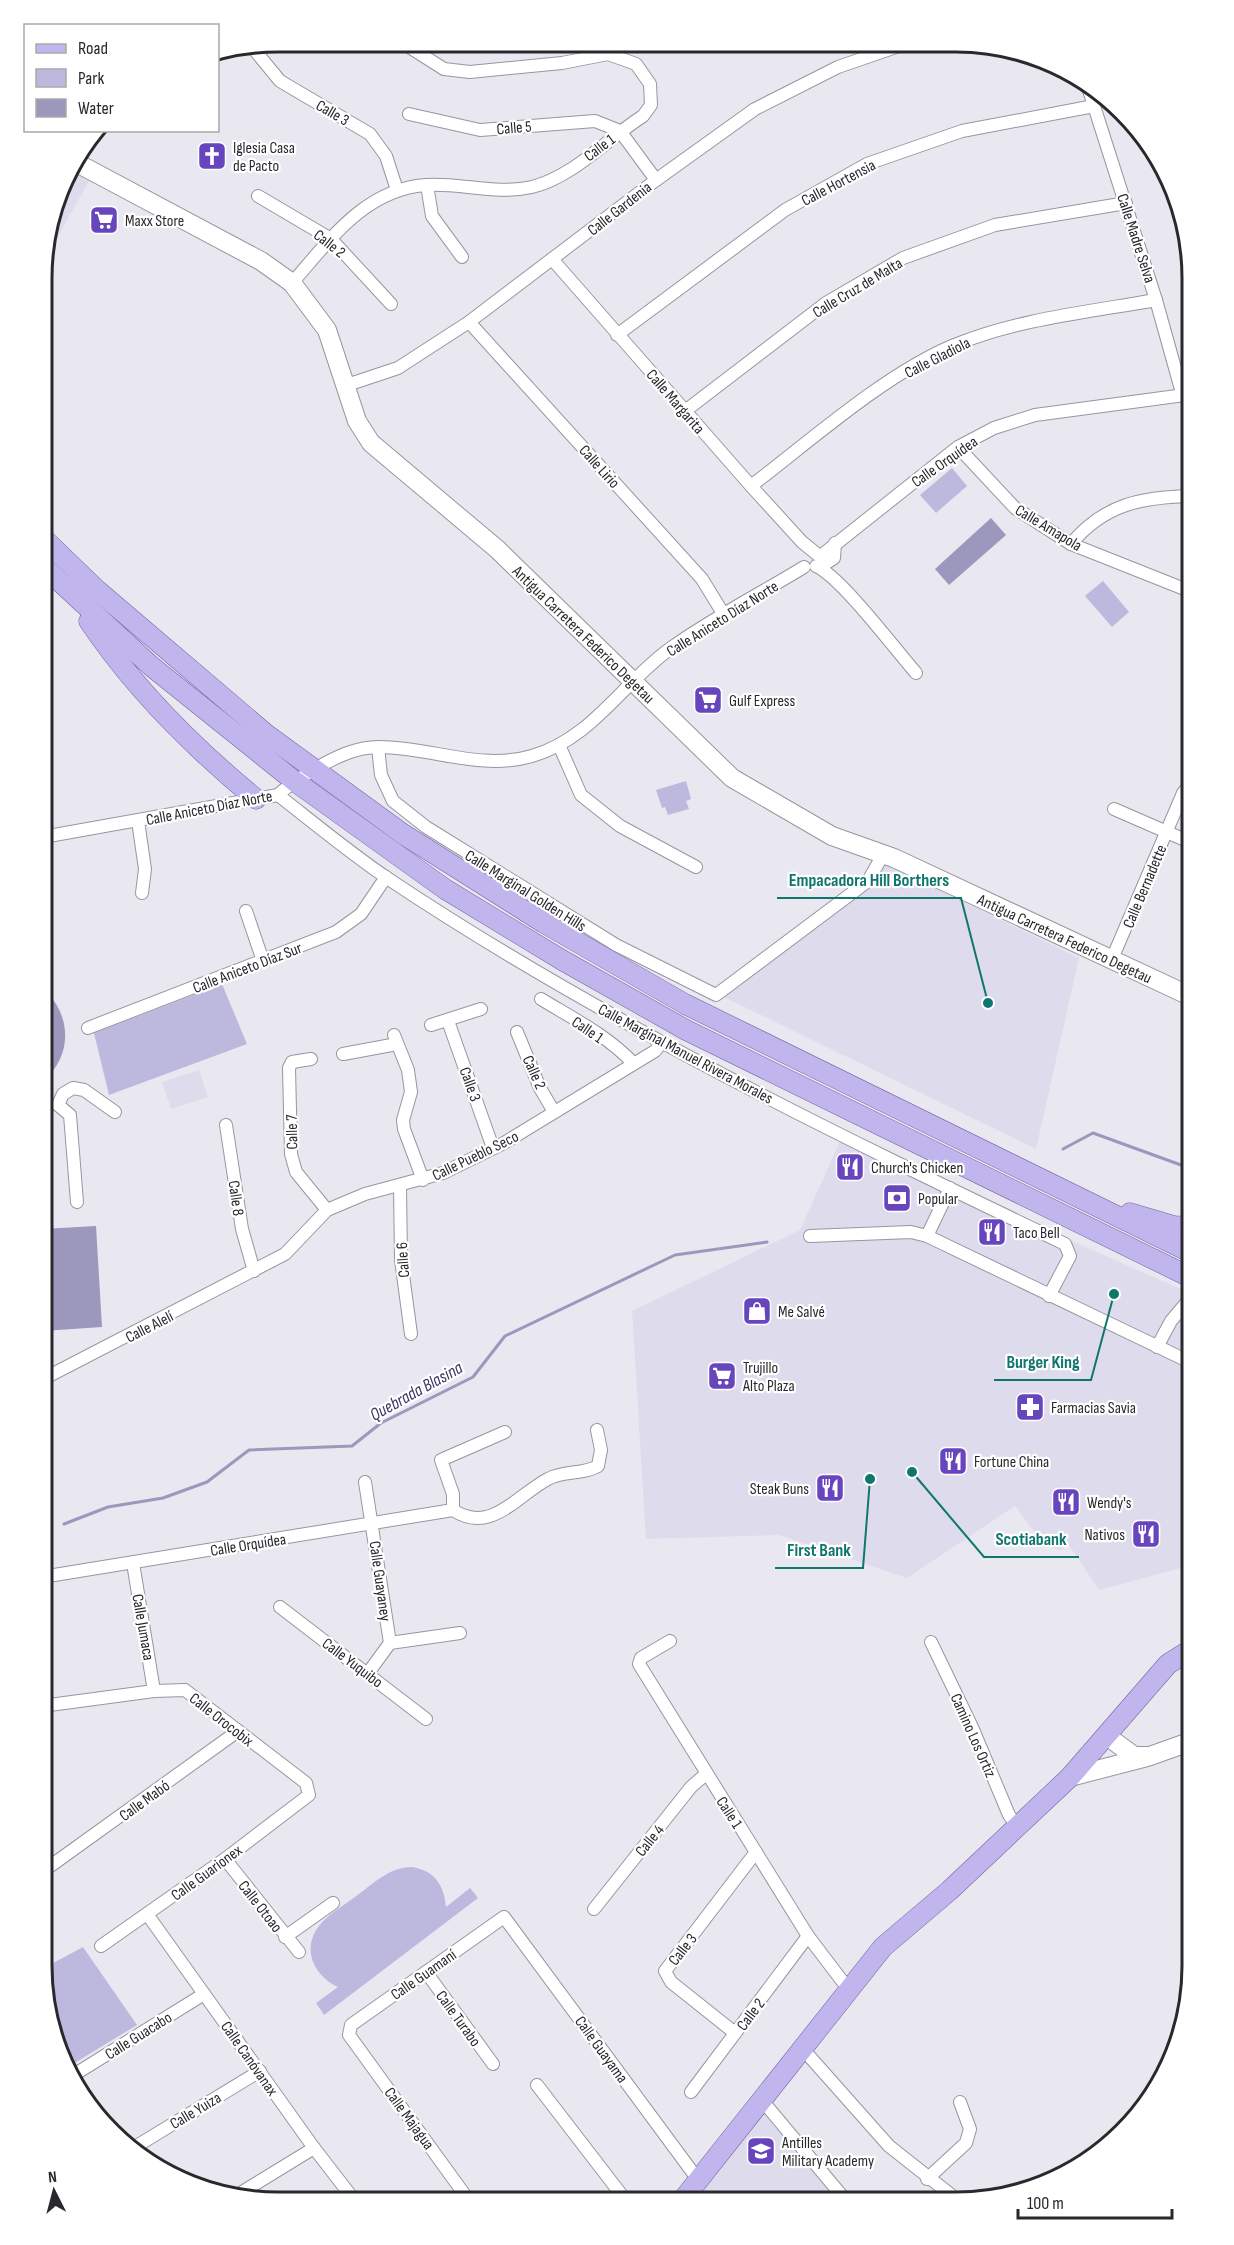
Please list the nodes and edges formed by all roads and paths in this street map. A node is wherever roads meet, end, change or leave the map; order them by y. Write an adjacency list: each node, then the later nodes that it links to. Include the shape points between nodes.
1 (417, 52): 7 (street, Calle 1, via 444,69 470,72 540,66 608,54 636,64 650,84 651,105 643,116)
2 (882, 52): 9 (street, Calle Gardenia, via 838,67 755,110)
3 (257, 53): 11 (street, Calle 3, via 280,81 370,134 386,156)
4 (1091, 98): 5 (street, Calle Madre Selva)
5 (1094, 106): 13 (street, Calle Madre Selva); 21 (street, Calle Hortensia, via 962,131 867,164 785,210)
6 (408, 114): 7 (street, Calle 5, via 480,130 595,121)
7 (620, 131): 9 (street); 10 (street, Calle 1, via 569,170 533,186 501,190)
8 (82, 166): 17 (street, Antigua Carretera Federico Degetau, via 261,261)
9 (656, 180): 16 (street, Calle Gardenia)
10 (427, 185): 11 (street, Calle 1); 15 (street, via 432,216)
11 (398, 190): 14 (street, Calle 1, via 364,206)
12 (258, 196): 14 (street, Calle 2)
13 (1126, 203): 18 (street, Calle Madre Selva); 25 (street, Calle Cruz de Malta, via 995,225 903,258 826,303)
14 (331, 239): 17 (street, Calle 1); 19 (street, Calle 2)
15 (462, 257)
16 (552, 259): 20 (street, Calle Gardenia); 21 (street, Calle Margarita)
17 (292, 283): 23 (street, Antigua Carretera Federico Degetau, via 327,330)
18 (1156, 300): 22 (street, Calle Madre Selva); 27 (street, Calle Gladiola, via 1012,325 951,346 884,385)
19 (391, 304)
20 (469, 322): 23 (street, Calle Gardenia, via 398,368); 35 (street, Calle Lirio, via 702,579)
21 (617, 335): 25 (street, Calle Margarita)
22 (1182, 379)
23 (347, 385): 37 (street, Antigua Carretera Federico Degetau, via 357,421 371,443 497,549)
24 (1182, 395): 26 (street, Calle Orquídea, via 1035,415 994,428)
25 (685, 411): 27 (street, Calle Margarita)
26 (958, 447): 29 (street, Calle Amapola, via 1015,508); 31 (street, Calle Orquídea, via 836,543 834,558)
27 (751, 486): 31 (street, Calle Margarita, via 802,542)
28 (1182, 496): 29 (street, via 1115,507 1085,528)
29 (1071, 544): 33 (street, Calle Amapola)
30 (52, 546): 40 (main road, via 179,660)
31 (814, 562): 35 (street, Calle Aniceto Díaz Norte); 36 (street, via 855,602)
32 (52, 574): 34 (main road)
33 (1182, 588)
34 (68, 589): 41 (main road, via 151,666); 44 (main road, via 92,626 186,739)
35 (724, 615): 37 (street, Calle Aniceto Díaz Norte, via 670,648)
36 (916, 673)
37 (633, 681): 38 (street, Calle Aniceto Díaz Norte, via 593,722); 50 (street, Antigua Carretera Federico Degetau, via 732,778 832,836)
38 (559, 745): 39 (street, Calle Aniceto Díaz Norte, via 532,756 490,763); 51 (street, via 581,795 621,826)
39 (378, 747): 40 (street, Calle Aniceto Díaz Norte, via 350,752); 50 (street, Calle Marginal Golden Hills, via 381,775 393,801 426,827 616,945 716,995 868,881)
40 (314, 770): 41 (street, Calle Aniceto Díaz Norte); 75 (main road, via 403,834 685,1004)
41 (293, 780): 42 (street, Calle Aniceto Díaz Norte); 83 (main road, via 445,889 686,1030)
42 (278, 795): 44 (street, Calle Aniceto Díaz Norte); 52 (street, Calle Marginal Manuel Rivera Morales)
43 (1182, 795): 47 (street, Calle Bernadette)
44 (256, 799): 46 (street, Calle Aniceto Díaz Norte)
45 (1114, 809): 47 (street)
46 (138, 821): 48 (street, Calle Aniceto Díaz Norte); 53 (street, via 145,869)
47 (1167, 832): 49 (street); 55 (street, Calle Bernadette)
48 (52, 835)
49 (1182, 839)
50 (884, 854): 55 (street, Antigua Carretera Federico Degetau)
51 (696, 867)
52 (386, 877): 56 (street, Calle Aniceto Díaz Sur, via 361,914 336,932); 64 (street, Calle Marginal Manuel Rivera Morales, via 518,962)
53 (142, 893)
54 (246, 910): 56 (street)
55 (1112, 959): 57 (street, Antigua Carretera Federico Degetau)
56 (263, 961): 62 (street, Calle Aniceto Díaz Sur)
57 (1182, 992)
58 (541, 999): 67 (street, Calle 1, via 585,1025)
59 (481, 1009): 60 (street)
60 (448, 1021): 61 (street); 71 (street, Calle 3)
61 (431, 1025)
62 (88, 1028)
63 (517, 1032): 69 (street, Calle 2)
64 (662, 1042): 67 (street, Calle Pueblo Seco, via 655,1051); 74 (street, Calle Marginal Manuel Rivera Morales)
65 (343, 1054): 72 (street, via 395,1039 408,1070 411,1092 404,1129)
66 (311, 1059): 77 (street, Calle 7, via 292,1062 289,1068 291,1154 296,1172)
67 (633, 1063): 69 (street, Calle Pueblo Seco)
68 (115, 1112): 76 (street, via 84,1090 73,1088 63,1094 58,1105 70,1115)
69 (554, 1112): 71 (street, Calle Pueblo Seco)
70 (226, 1125): 82 (street, Calle 8, via 242,1228)
71 (493, 1148): 72 (street, Calle Pueblo Seco)
72 (423, 1180): 73 (street, Calle Pueblo Seco)
73 (400, 1186): 77 (street, Calle Pueblo Seco, via 365,1194); 86 (street, Calle 6, via 401,1260)
74 (950, 1188): 80 (street); 84 (street, Calle Marginal Manuel Rivera Morales, via 1065,1244 1070,1256)
75 (1085, 1201): 78 (main road); 81 (main road)
76 (76, 1202)
77 (327, 1210): 82 (street, Calle Pueblo Seco, via 285,1254)
78 (1182, 1226)
79 (810, 1236): 80 (street, via 912,1232)
80 (927, 1236): 84 (street)
81 (1182, 1248)
82 (254, 1271): 89 (street, Calle Alelí)
83 (1182, 1273)
84 (1049, 1296): 87 (street)
85 (1182, 1308): 87 (street)
86 (411, 1334)
87 (1157, 1347): 88 (street)
88 (1182, 1358)
89 (52, 1374)
90 (597, 1430): 93 (street, via 601,1450 598,1466 588,1472 550,1478 493,1516 467,1519)
91 (505, 1432): 93 (street, via 441,1460 453,1494)
92 (365, 1482): 94 (street, Calle Guayaney)
93 (453, 1510): 94 (street, Calle Orquídea)
94 (373, 1524): 95 (street, Calle Orquídea); 101 (street, Calle Guayaney)
95 (133, 1563): 96 (street, Calle Orquídea); 104 (street, Calle Jumaca)
96 (52, 1575)
97 (280, 1607): 103 (street, Calle Yuquibo)
98 (460, 1633): 101 (street)
99 (670, 1641): 111 (street, Calle 1, via 641,1658 639,1664)
100 (931, 1642): 114 (street, Camino Los Ortiz)
101 (390, 1643): 103 (street, Calle Guayaney)
102 (1182, 1655): 108 (main road, via 1168,1664)
103 (369, 1673): 106 (street, Calle Yuquibo)
104 (154, 1691): 105 (street, Calle Orocobix); 107 (street, Calle Orocobix, via 185,1690)
105 (52, 1705)
106 (426, 1719)
107 (238, 1731): 113 (street, Calle Orocobix, via 306,1783); 117 (street, Calle Mabó)
108 (1107, 1736): 110 (street, via 1134,1756); 112 (main road)
109 (1182, 1745): 110 (street)
110 (1150, 1756): 112 (street)
111 (706, 1774): 115 (street, Calle 1); 119 (street, Calle 4, via 691,1787)
112 (1070, 1777): 114 (main road)
113 (309, 1795): 116 (street, Calle Guarionex)
114 (1017, 1826): 127 (main road, via 883,1947)
115 (756, 1852): 122 (street, Calle 1); 129 (street, Calle 3, via 665,1971 671,1982)
116 (225, 1859): 120 (street, Calle Guarionex); 123 (street, Calle Otoao)
117 (52, 1860)
118 (333, 1903): 123 (street)
119 (594, 1909)
120 (147, 1914): 124 (street, Calle Guarionex); 128 (street, Calle Canóvanax)
121 (504, 1917): 126 (street, Calle Guamaní); 142 (street, Calle Guayama)
122 (808, 1936): 127 (street, Calle 1); 129 (street, Calle 2)
123 (285, 1937): 125 (street, Calle Otoao)
124 (101, 1946)
125 (299, 1952)
126 (426, 1972): 130 (street, Calle Guamaní, via 351,2025); 132 (street, Calle Turabo)
127 (849, 1990): 131 (main road)
128 (204, 1994): 133 (street, Calle Canóvanax); 134 (street, Calle Guacabo)
129 (735, 2033): 136 (street, Calle 2)
130 (350, 2035): 145 (street, Calle Majagua)
131 (802, 2048): 137 (main road); 141 (street, via 889,2146)
132 (493, 2064)
133 (260, 2071): 139 (street, Calle Yuiza); 140 (street, Calle Canóvanax)
134 (79, 2072)
135 (537, 2085): 146 (street)
136 (691, 2092)
137 (761, 2099): 142 (main road); 148 (street)
138 (960, 2102): 141 (street, via 970,2129 966,2143)
139 (139, 2144)
140 (314, 2148): 143 (street); 144 (street, Calle Canóvanax)
141 (927, 2179): 149 (street)
142 (699, 2181): 147 (main road)
143 (245, 2190)
144 (348, 2192)
145 (463, 2192)
146 (619, 2192)
147 (690, 2192)
148 (839, 2192)
149 (946, 2192)

